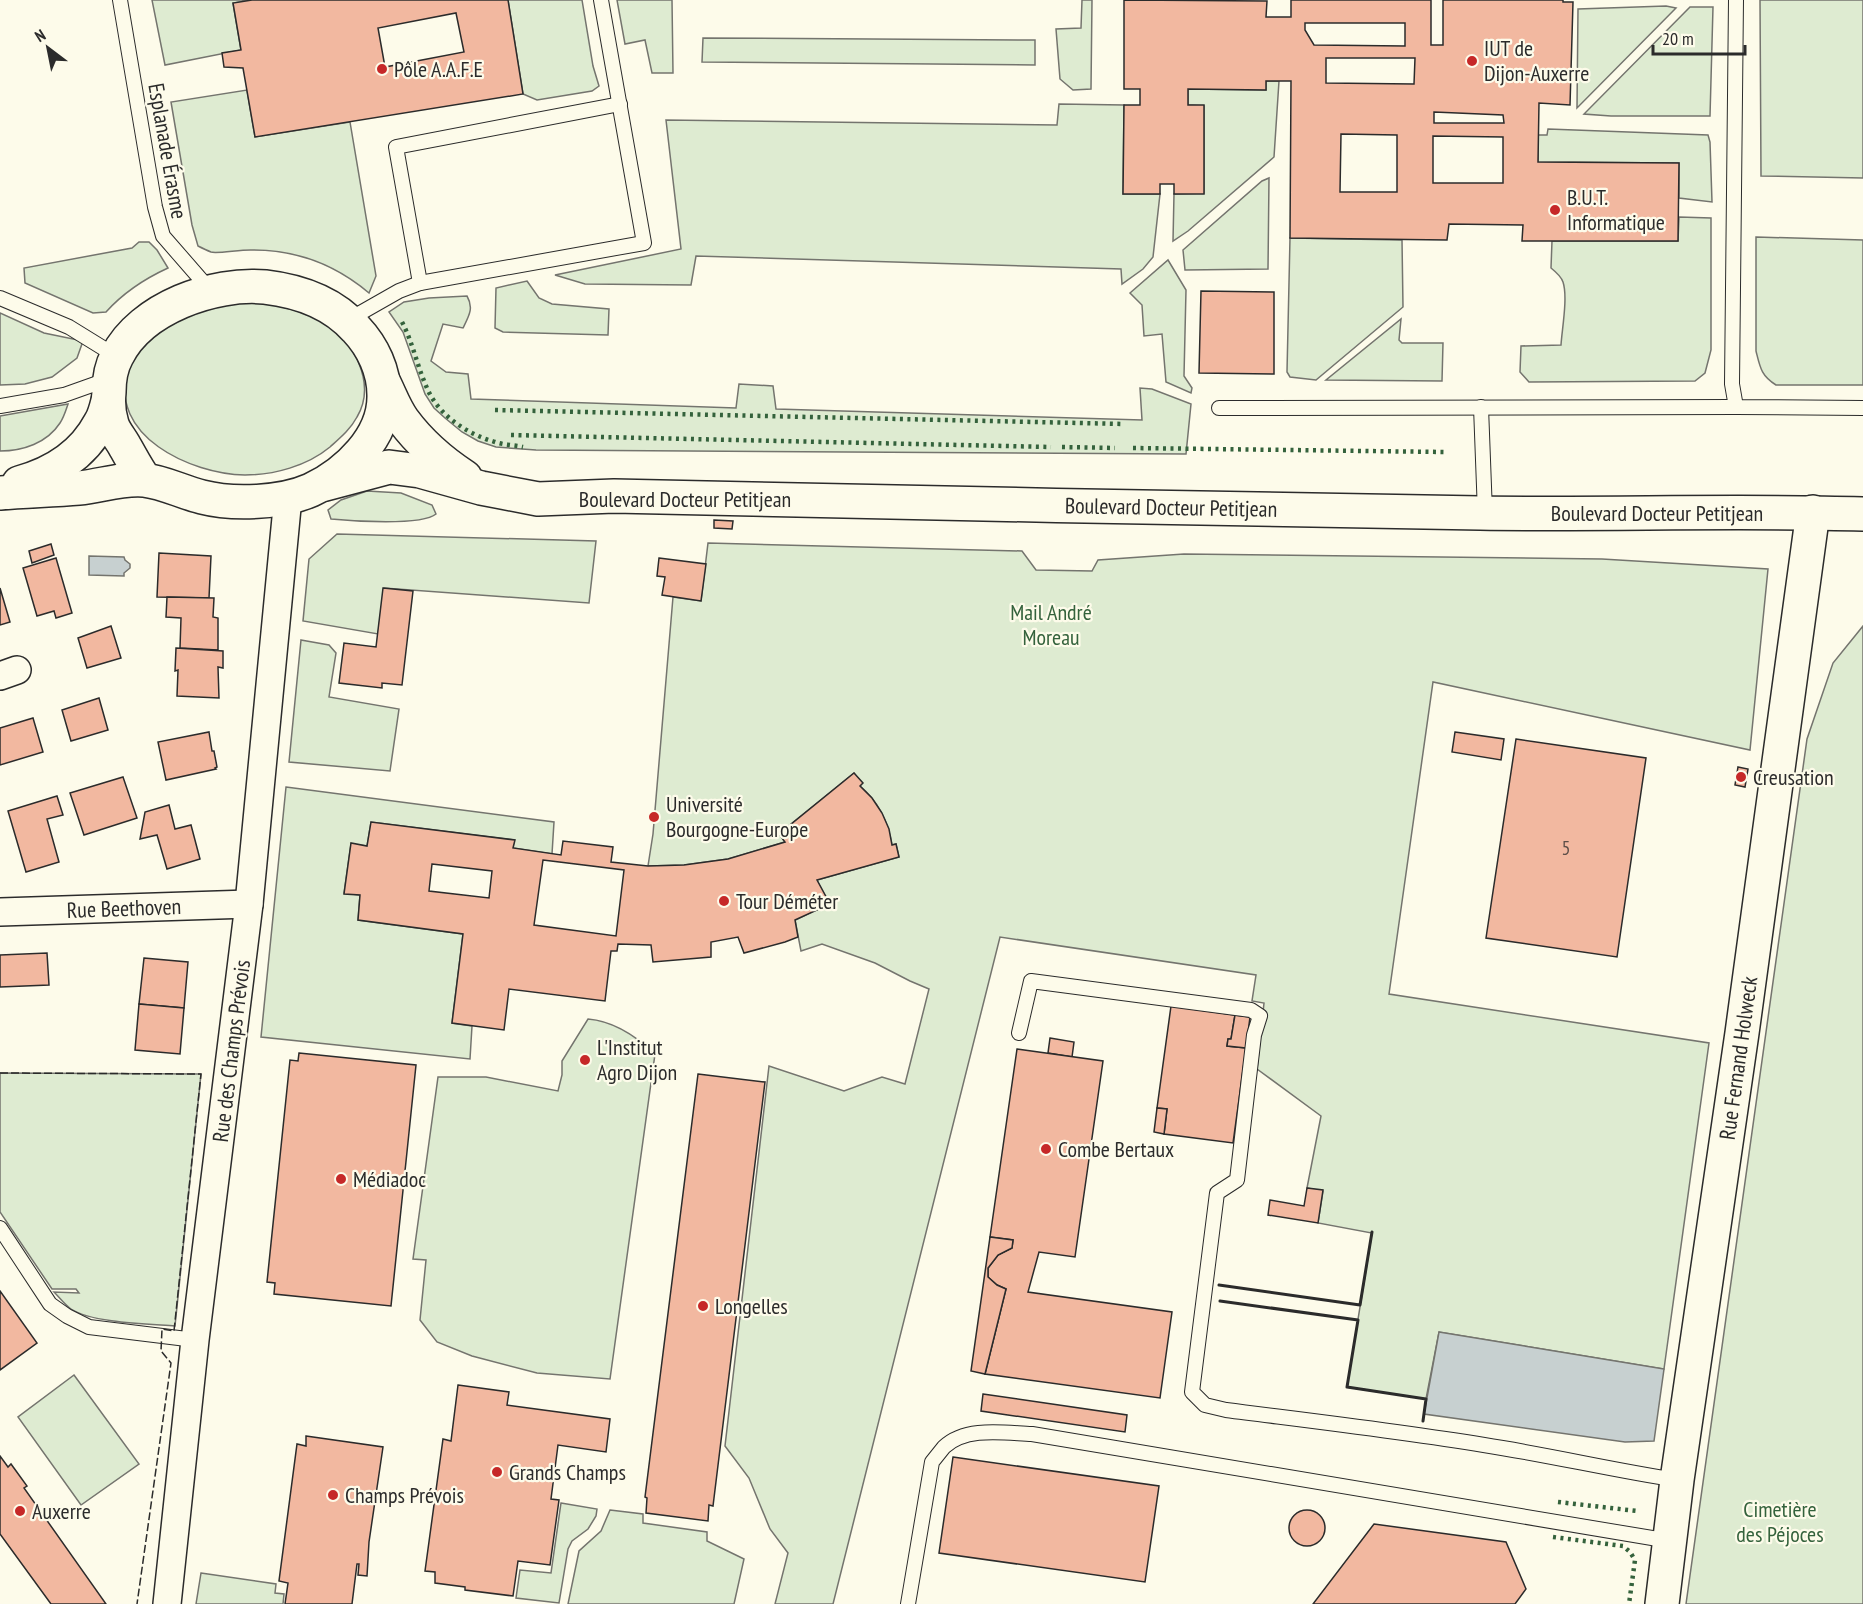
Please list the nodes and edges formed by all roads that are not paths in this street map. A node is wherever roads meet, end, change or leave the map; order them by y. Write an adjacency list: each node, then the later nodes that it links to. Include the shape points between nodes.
1 (120, 0): 6 (lane, Esplanade Érasme, via 163,236)
2 (601, 0): 4 (lane)
3 (1736, 0): 13 (lane, via 1732,384)
4 (620, 104): 5 (lane, via 396,147); 5 (lane, via 644,243)
5 (420, 283): 8 (lane)
6 (212, 291): 8 (main road, via 263,287 288,291 313,298); 9 (main road, via 155,314 133,333)
7 (0, 298): 9 (lane, via 69,327)
8 (348, 320): 10 (main road, via 366,338)
9 (111, 379): 11 (lane, via 64,395); 16 (main road, via 112,425); 18 (main road, via 100,423 76,454 35,479)
10 (384, 383): 17 (main road, via 380,426 353,461); 19 (main road, Boulevard Docteur Petitjean, via 402,418 421,441)
11 (0, 406)
12 (1481, 407): 13 (lane); 14 (lane); 23 (lane)
13 (1736, 407): 15 (lane)
14 (1219, 408)
15 (1863, 408)
16 (146, 480): 20 (main road); 21 (main road, via 217,500)
17 (325, 483): 19 (main road, Boulevard Docteur Petitjean, via 389,467); 21 (main road)
18 (0, 488)
19 (481, 488): 23 (main road, Boulevard Docteur Petitjean, via 538,499 614,496)
20 (0, 493)
21 (288, 497): 25 (street, Rue des Champs Prévois)
22 (1813, 512): 23 (main road, Boulevard Docteur Petitjean); 24 (main road, Boulevard Docteur Petitjean); 30 (main road, Rue Fernand Holweck)
23 (1485, 513)
24 (1863, 514)
25 (249, 904): 26 (street, Rue Beethoven); 29 (street, Rue des Champs Prévois)
26 (0, 912)
27 (1019, 1033): 30 (lane, via 1031,981 1251,1010 1260,1016 1254,1035 1238,1180 1217,1193 1192,1392 1205,1405 1487,1445)
28 (0, 1228): 29 (lane, via 50,1304 67,1316 89,1327)
29 (195, 1340): 32 (street, Rue des Champs Prévois)
30 (1677, 1480): 31 (main road, Rue Fernand Holweck)
31 (1670, 1541): 33 (lane, via 1032,1434 981,1432 946,1445 932,1462); 34 (main road, Rue Fernand Holweck)
32 (167, 1604)
33 (908, 1604)
34 (1662, 1604)

